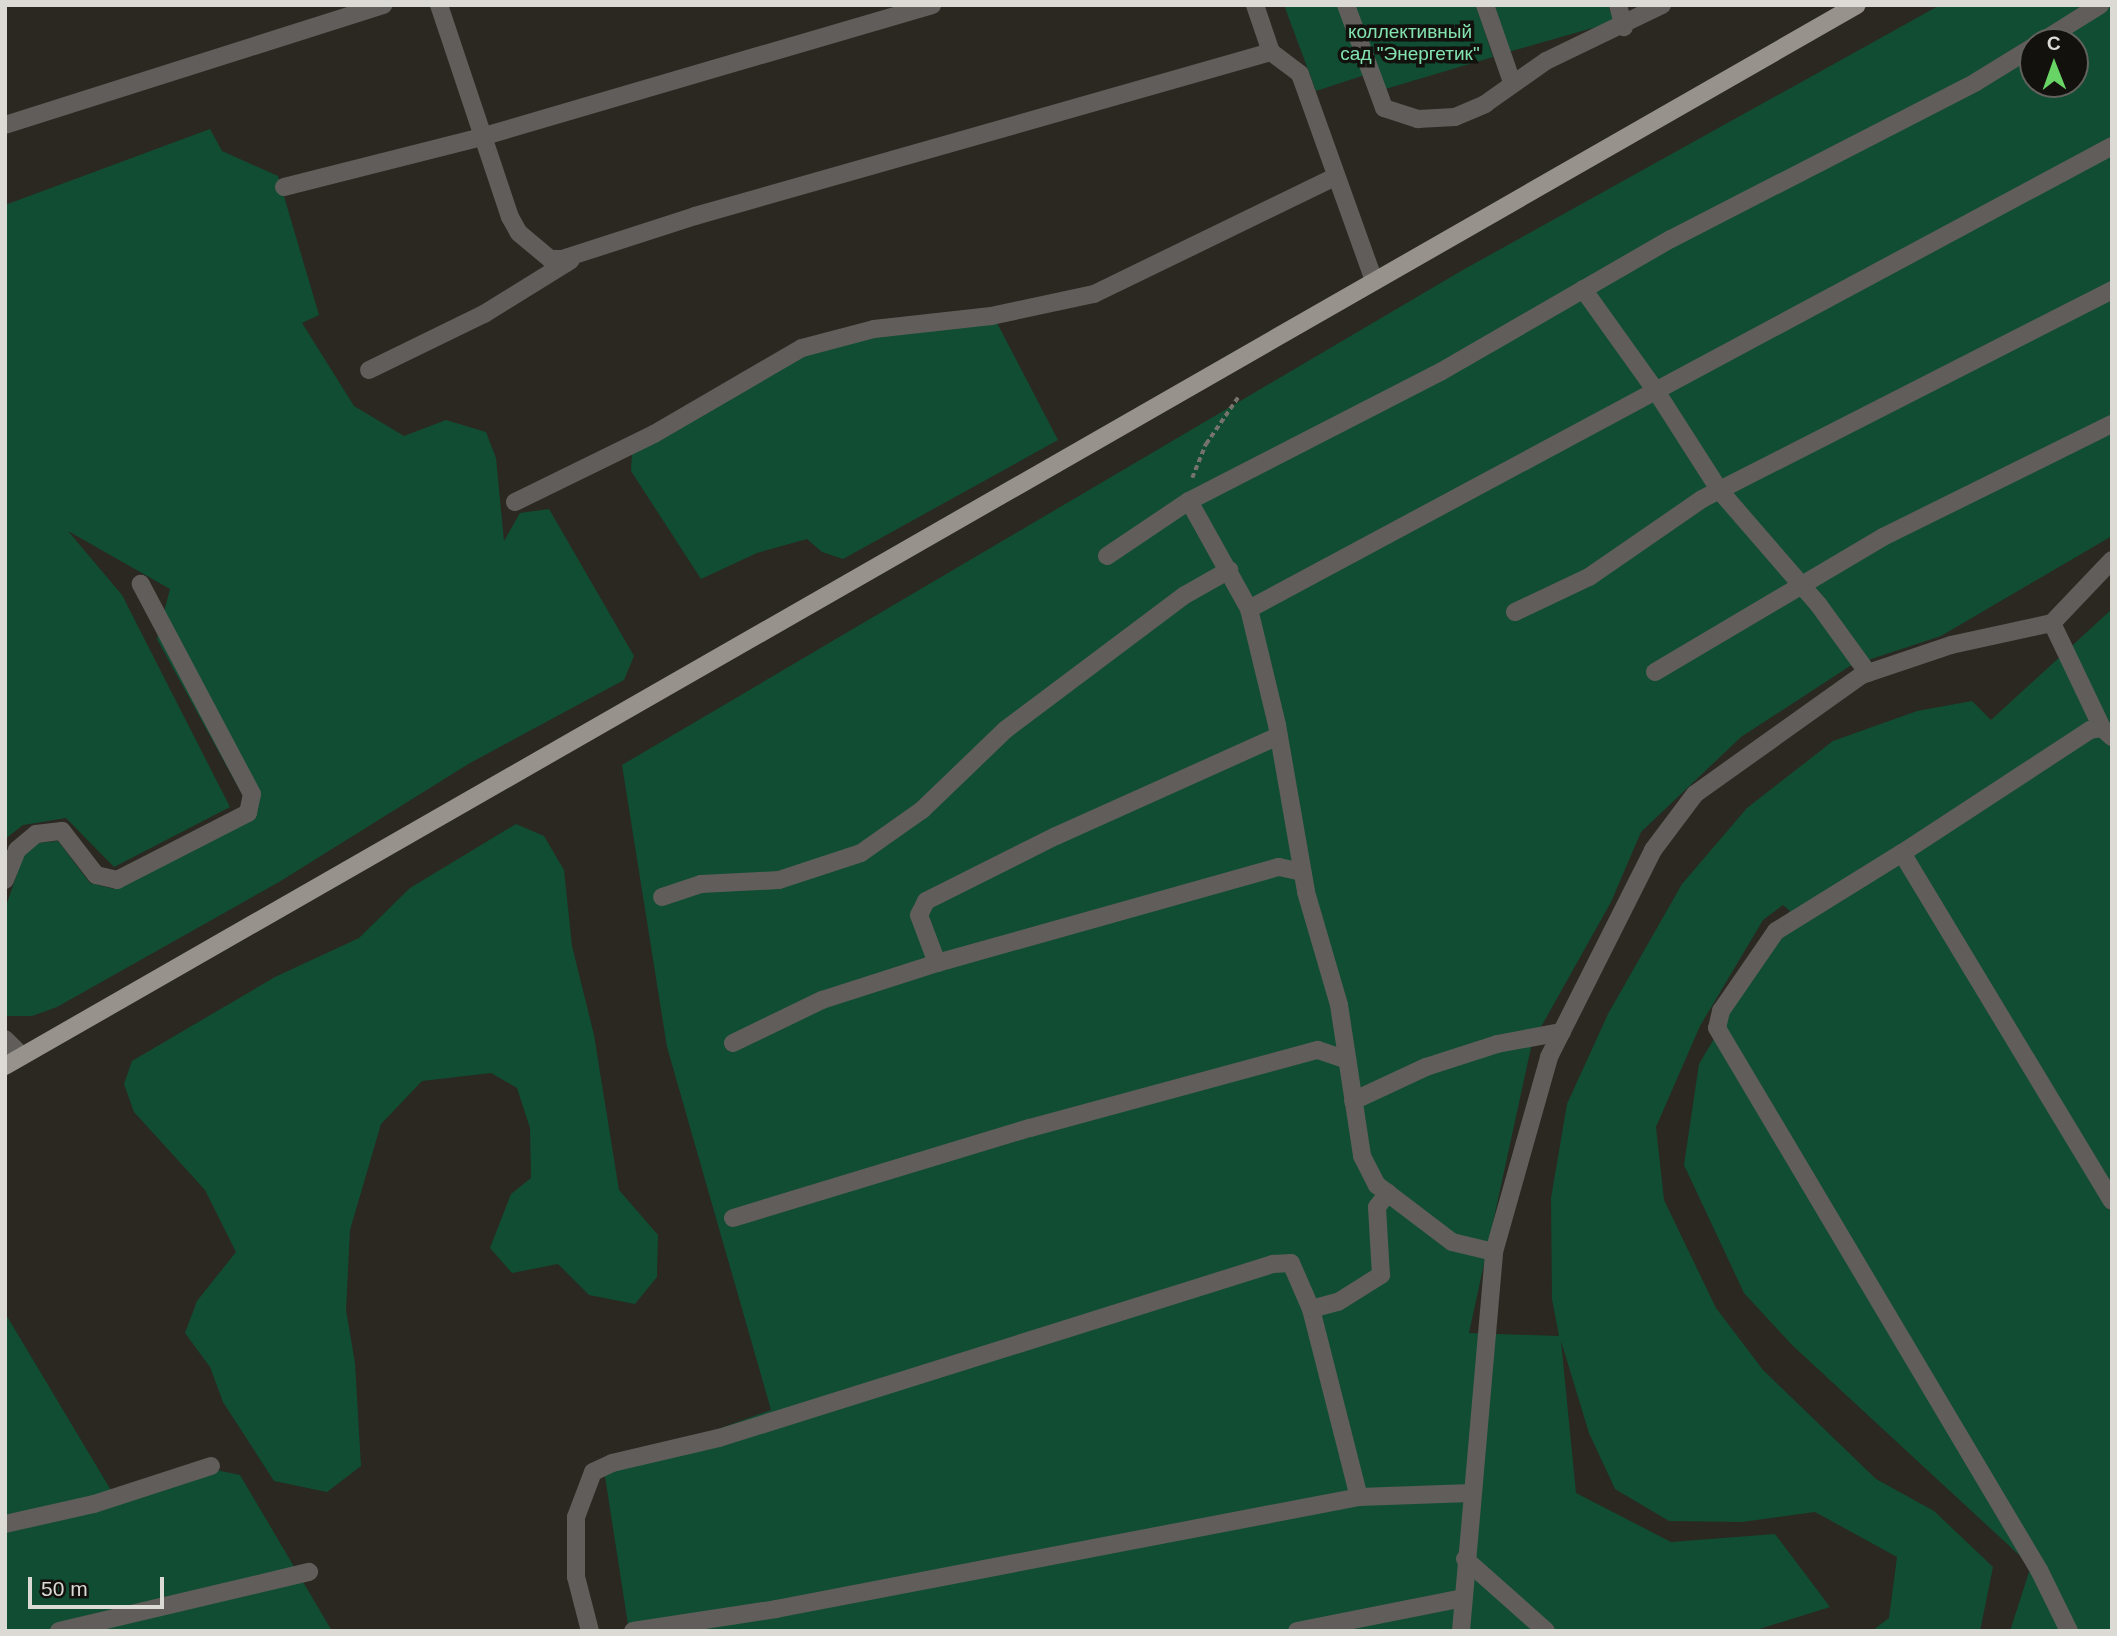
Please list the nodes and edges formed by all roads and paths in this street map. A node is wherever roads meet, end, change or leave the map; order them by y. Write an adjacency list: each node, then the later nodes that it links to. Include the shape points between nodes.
1 (383, 5): 16 (street)
2 (439, 5): 17 (street)
3 (932, 5): 17 (street)
4 (1255, 5): 13 (street)
5 (1346, 5): 15 (street, via 1384,108 1418,118 1455,117 1485,104)
6 (1485, 5): 15 (street)
7 (1618, 5): 11 (street)
8 (1662, 5): 11 (street)
9 (1857, 5): 22 (main road)
10 (2100, 5): 12 (street)
11 (1624, 27): 15 (street)
12 (2063, 28)
13 (1271, 51): 19 (street, via 1300,74); 21 (street)
14 (2019, 56): 23 (street)
15 (1512, 82)
16 (5, 125)
17 (481, 137): 20 (street); 21 (street, via 519,233 550,259)
18 (2112, 146): 26 (street)
19 (1335, 177): 22 (street); 31 (street, via 1094,294 991,316 874,329 802,348 654,434)
20 (284, 187)
21 (589, 249): 25 (street, via 484,314)
22 (1374, 281): 52 (main road)
23 (1583, 289): 26 (street); 30 (street, via 1442,371)
24 (2112, 290): 29 (street)
25 (369, 370)
26 (1656, 391): 29 (street); 37 (street)
27 (1239, 396): 30 (path, via 1206,444)
28 (2112, 424): 36 (street, via 1883,537)
29 (1720, 491): 36 (street); 38 (street, via 1589,577)
30 (1189, 501): 32 (street); 34 (street)
31 (515, 502)
32 (1107, 556)
33 (2112, 560): 39 (street)
34 (1229, 570): 37 (street); 47 (street, via 1185,595 1005,730 922,810 861,853 779,880 701,884)
35 (141, 584): 46 (street, via 252,794 248,814 117,880 96,875 62,831 36,834 17,850)
36 (1800, 584): 40 (street); 41 (street)
37 (1249, 610): 43 (street)
38 (1515, 612)
39 (2052, 623): 41 (street, via 1951,645); 42 (street)
40 (1655, 672)
41 (1868, 673): 49 (street, via 1695,794 1653,850)
42 (2109, 733): 44 (street, via 2090,730)
43 (1279, 736): 45 (street); 48 (street, via 1056,836 926,901 919,915)
44 (1902, 853): 57 (street); 74 (street, via 1776,931 1721,1011 1717,1028 2039,1570)
45 (1302, 872): 48 (street, via 1279,867); 53 (street, via 1339,1005)
46 (5, 880)
47 (662, 897)
48 (937, 963): 51 (street, via 822,1000)
49 (1562, 1032): 55 (street, via 1497,1044 1426,1067); 59 (street, via 1549,1057)
50 (5, 1039): 52 (street)
51 (733, 1043)
52 (22, 1056): 54 (main road)
53 (1347, 1060): 55 (street); 58 (street, via 1318,1050 1030,1128)
54 (5, 1066)
55 (1353, 1101): 56 (street, via 1362,1156 1377,1185)
56 (1388, 1193): 59 (street, via 1452,1242); 60 (street, via 1377,1207 1381,1275 1338,1302)
57 (2112, 1201)
58 (733, 1218)
59 (1494, 1252): 62 (street)
60 (1311, 1309): 63 (street); 69 (street, via 1291,1263 1273,1264 719,1438 612,1462 593,1472 576,1517 576,1577)
61 (211, 1466): 64 (street, via 94,1504)
62 (1471, 1493): 63 (street, via 1400,1492); 65 (street)
63 (1359, 1497): 70 (street, via 776,1609)
64 (5, 1524)
65 (1465, 1559): 67 (street); 73 (street)
66 (309, 1572): 68 (street)
67 (1463, 1598): 71 (street); 72 (street)
68 (59, 1631)
69 (590, 1631)
70 (633, 1631)
71 (1297, 1631)
72 (1461, 1631)
73 (1546, 1631)
74 (2069, 1631)

